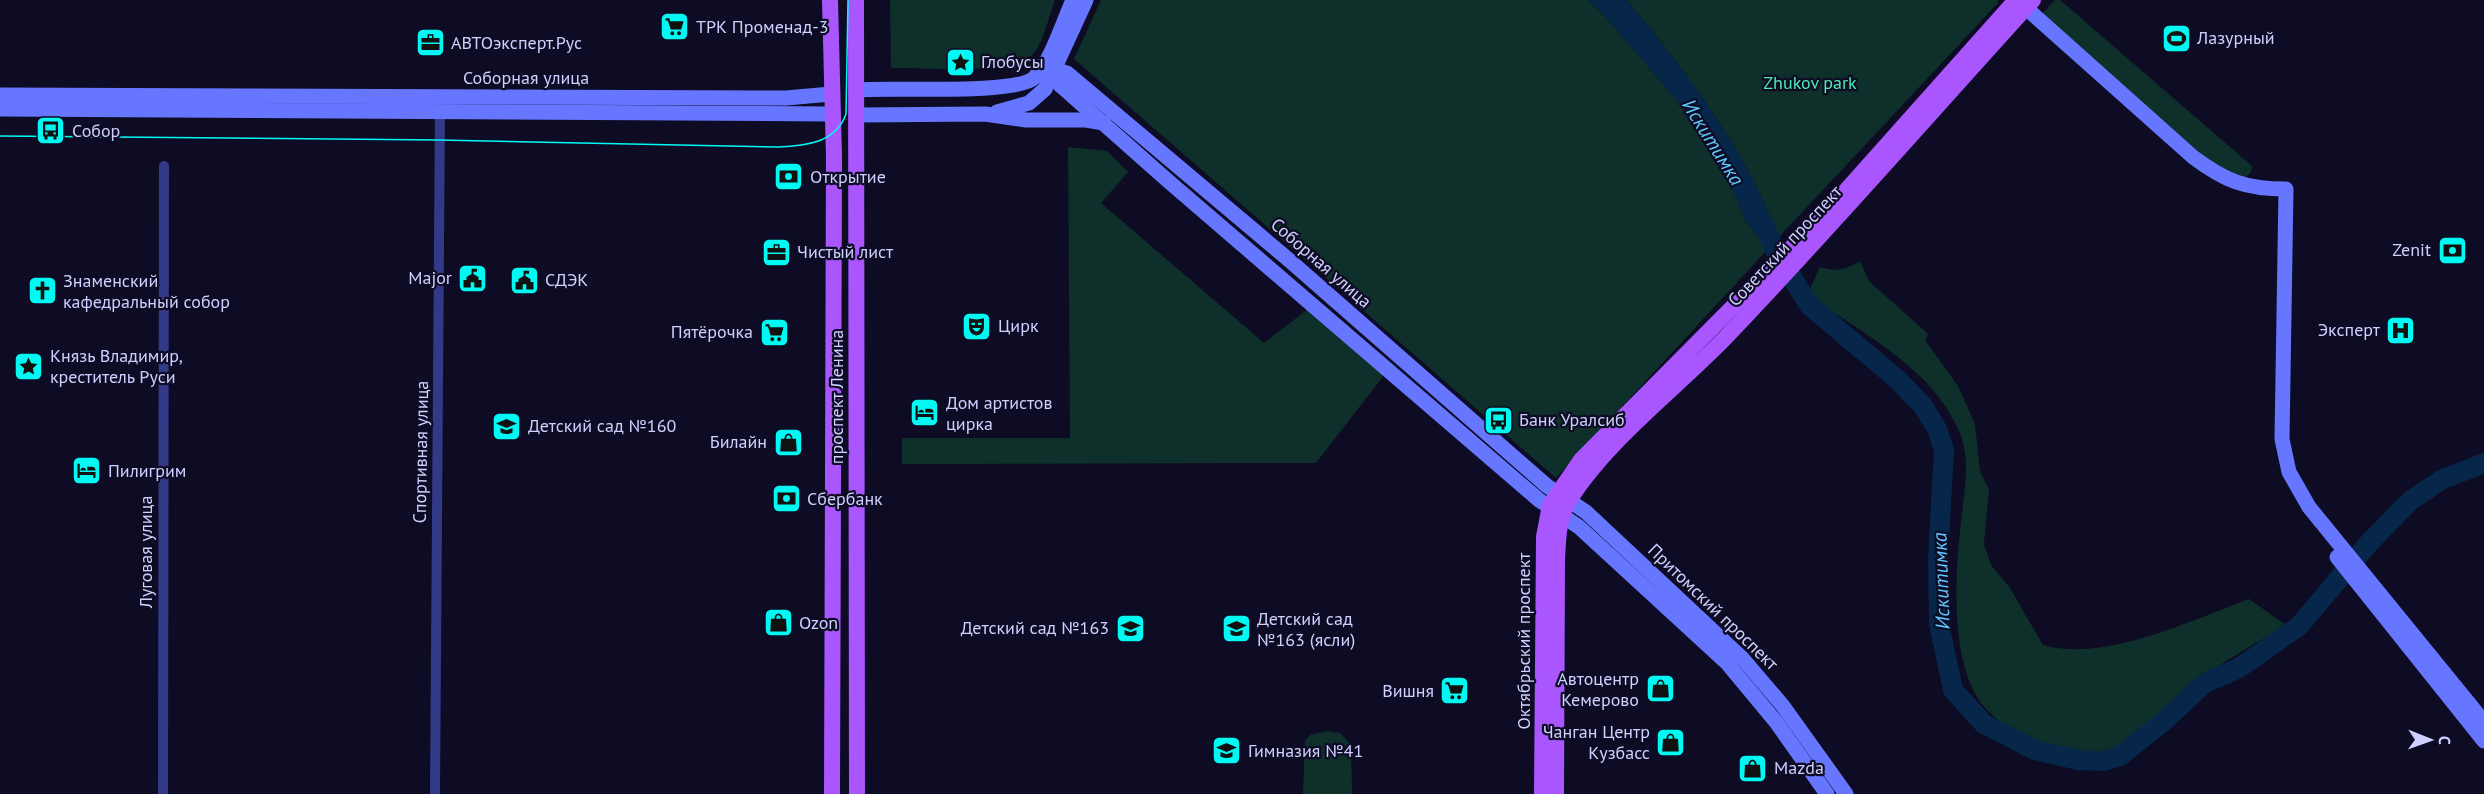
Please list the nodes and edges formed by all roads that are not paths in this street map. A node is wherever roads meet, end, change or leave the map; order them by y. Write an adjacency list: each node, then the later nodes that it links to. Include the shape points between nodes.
1 (830, 0): 8 (main road)
2 (856, 0): 7 (main road, проспект Ленина)
3 (1073, 0): 6 (main road)
4 (1086, 0): 6 (main road)
5 (2023, 2): 18 (main road, Советский проспект, via 1829,219); 19 (main road, via 2218,176 2255,189 2280,189 2275,449 2288,490)
6 (1050, 70): 7 (main road, Соборная улица, via 1015,86); 14 (main road, Соборная улица, via 1045,89 1029,103); 16 (main road, Соборная улица); 18 (main road, Соборная улица, via 1067,73 1289,260 1547,486)
7 (856, 90): 8 (main road, Соборная улица); 15 (main road, проспект Ленина)
8 (831, 94): 11 (main road, Соборная улица); 13 (main road)
9 (0, 95): 10 (main road, Соборная улица)
10 (169, 103): 11 (main road, Соборная улица); 12 (main road, Соборная улица)
11 (440, 104): 13 (main road, Соборная улица); 23 (street, Спортивная улица)
12 (0, 109)
13 (831, 114): 15 (main road, Соборная улица); 24 (main road, проспект Ленина)
14 (985, 114): 15 (main road, Соборная улица); 16 (main road, Соборная улица)
15 (856, 115): 25 (main road, проспект Ленина)
16 (1104, 123): 18 (main road, Соборная улица, via 1530,492)
17 (164, 166): 22 (street, Луговая улица)
18 (1560, 503): 26 (main road, Октябрьский проспект, via 1543,559); 27 (main road, Октябрьский проспект); 28 (main road, Притомский проспект, via 1579,527 1727,663 1776,722); 29 (main road, Притомский проспект, via 1586,512 1743,659 1783,705)
19 (2405, 633): 20 (main road); 21 (main road)
20 (2484, 722)
21 (2484, 741)
22 (163, 794)
23 (435, 794)
24 (832, 794)
25 (857, 794)
26 (1542, 794)
27 (1556, 794)
28 (1827, 794)
29 (1846, 794)

